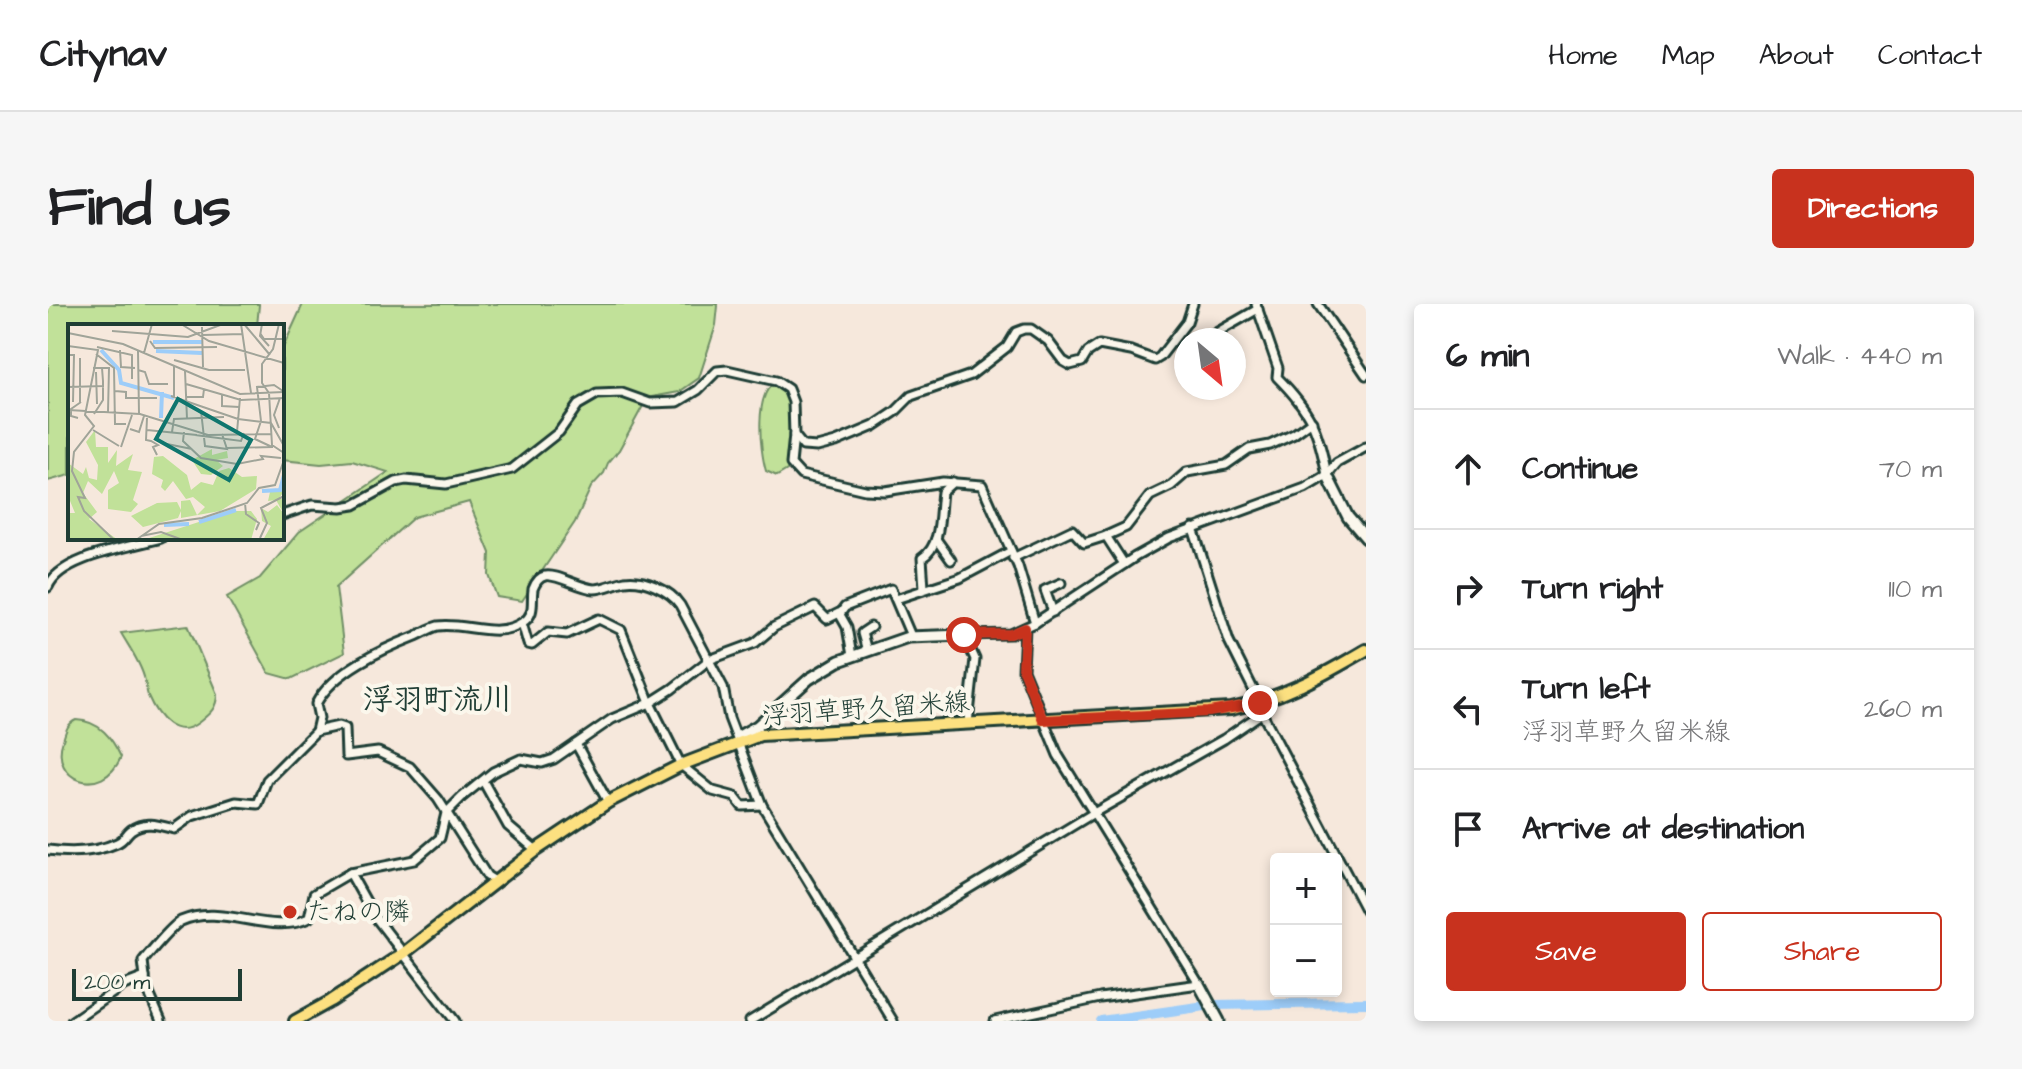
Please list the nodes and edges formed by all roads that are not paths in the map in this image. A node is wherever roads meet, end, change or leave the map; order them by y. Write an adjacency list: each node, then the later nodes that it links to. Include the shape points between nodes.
1 (1193, 304): 7 (street, via 1187,322 1155,360 1099,345 1082,362 1070,365 1048,341 1024,329 971,375 911,396 874,426 817,447 803,446)
2 (1318, 304): 5 (street)
3 (1257, 307): 4 (street); 6 (street, via 1277,377)
4 (1224, 328)
5 (1366, 375)
6 (1312, 421): 9 (street); 13 (street, via 1226,465 1187,472 1150,496 1131,523)
7 (794, 435): 10 (street, via 791,464 801,475 885,491); 11 (street, via 788,389 776,381 717,371 678,402 597,394 578,405 559,432 512,469 446,484 406,480 354,505 312,505)
8 (1366, 447): 9 (street)
9 (1327, 475): 12 (street, via 1288,496); 14 (street, via 1348,517)
10 (953, 482): 15 (street, via 942,492); 17 (street, via 982,485)
11 (284, 514)
12 (1193, 528): 19 (street); 37 (street, via 1229,641)
13 (1106, 536): 17 (street, via 1084,543 1072,530); 19 (street)
14 (1366, 538)
15 (936, 539): 18 (street); 22 (street, via 922,558)
16 (154, 540): 21 (street, via 86,559 56,573)
17 (1012, 554): 22 (street); 27 (street)
18 (951, 560)
19 (1124, 564): 24 (street)
20 (1061, 583): 24 (street, via 1045,590)
21 (48, 587)
22 (924, 588): 23 (street)
23 (896, 599): 25 (street, via 891,589 845,607); 31 (street)
24 (1053, 612): 27 (street)
25 (840, 614): 34 (street); 35 (street, via 827,619 815,607 755,643)
26 (522, 623): 35 (street, via 530,616 533,589 543,576 596,589 629,580 674,595); 36 (street, via 532,645 548,632 567,634 593,620 621,630); 40 (street, via 485,630 439,626 397,642 339,677 320,696)
27 (1035, 623): 29 (street)
28 (871, 627): 33 (street, via 862,633)
29 (1025, 628): 30 (street, via 1011,634); 38 (street, via 1023,670)
30 (964, 635): 31 (street); 39 (street, via 975,659)
31 (911, 636): 33 (street)
32 (1366, 650): 37 (main road, 浮羽草野久留米線)
33 (867, 651): 34 (street)
34 (852, 656): 42 (street, via 809,679 739,736)
35 (709, 660): 36 (street); 42 (street, via 723,687)
36 (650, 703): 41 (street, via 612,719); 43 (street)
37 (1261, 708): 38 (main road, 浮羽草野久留米線); 48 (street, via 1224,739); 53 (street)
38 (1043, 720): 39 (main road, 浮羽草野久留米線); 48 (street)
39 (968, 723): 42 (main road, 浮羽草野久留米線, via 760,735)
40 (316, 731): 47 (street, via 345,728 346,756 378,752 410,767); 49 (street, via 267,780 258,804 236,802 192,816 174,829 144,824 121,842 99,849)
41 (576, 744): 44 (street, via 548,762 521,759); 45 (street)
42 (738, 744): 43 (main road, 浮羽草野久留米線); 46 (street)
43 (681, 765): 45 (main road, 浮羽草野久留米線); 46 (street, via 742,806)
44 (483, 781): 47 (street); 50 (street, via 508,826)
45 (608, 802): 50 (main road, 浮羽草野久留米線)
46 (762, 805): 55 (street)
47 (446, 813): 51 (street, via 440,838 414,860); 52 (street)
48 (1092, 814): 55 (street); 57 (street)
49 (48, 850)
50 (536, 850): 52 (main road, 浮羽草野久留米線)
51 (350, 873): 54 (street); 56 (street, via 314,894 309,918 300,922 203,916 179,921 143,961)
52 (495, 881): 54 (main road, 浮羽草野久留米線)
53 (1366, 911)
54 (404, 953): 58 (main road, 浮羽草野久留米線); 61 (street)
55 (854, 958): 62 (street); 63 (street)
56 (145, 977): 59 (street); 60 (street)
57 (1199, 984): 64 (street); 65 (street)
58 (297, 1020)
59 (72, 1021)
60 (161, 1021)
61 (455, 1021)
62 (750, 1021)
63 (893, 1021)
64 (995, 1021)
65 (1219, 1021)

